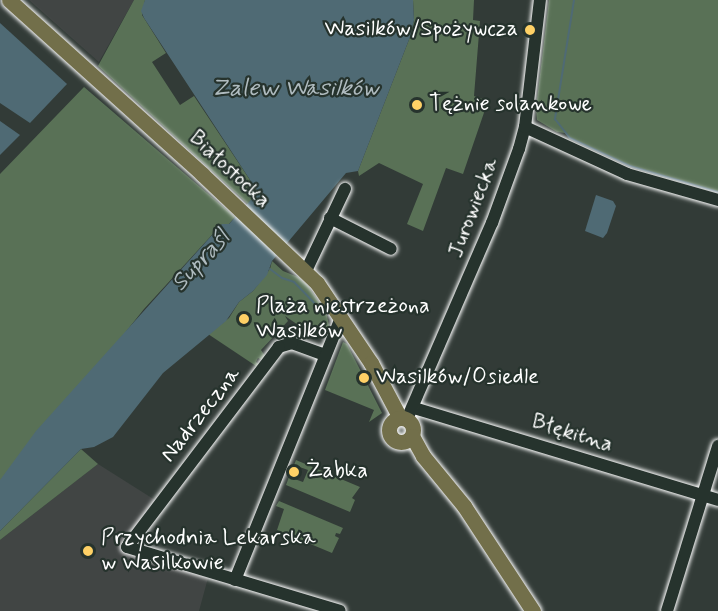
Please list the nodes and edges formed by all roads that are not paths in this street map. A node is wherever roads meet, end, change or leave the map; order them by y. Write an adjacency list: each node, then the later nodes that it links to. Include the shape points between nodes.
1 (9, 0): 8 (main road, Białostocka)
2 (540, 0): 3 (street, Jurowiecka)
3 (525, 127): 5 (street, via 627,174); 11 (street, Jurowiecka, via 496,214)
4 (345, 189): 6 (street)
5 (718, 200)
6 (330, 218): 7 (street); 8 (street)
7 (391, 249)
8 (306, 271): 9 (main road, Białostocka)
9 (341, 317): 10 (street); 11 (main road, Białostocka, via 371,363 388,398 387,406)
10 (325, 355): 16 (street); 16 (street, Nadrzeczna, via 292,343 279,347 127,547)
11 (404, 416): 12 (main road, via 413,426); 12 (main road, via 389,433 395,440); 14 (street, Błękitna)
12 (408, 439): 18 (main road, via 464,506)
13 (718, 446): 14 (street)
14 (704, 495): 15 (street, Błękitna); 19 (street)
15 (718, 500)
16 (235, 580): 17 (street)
17 (340, 611)
18 (534, 611)
19 (667, 611)

